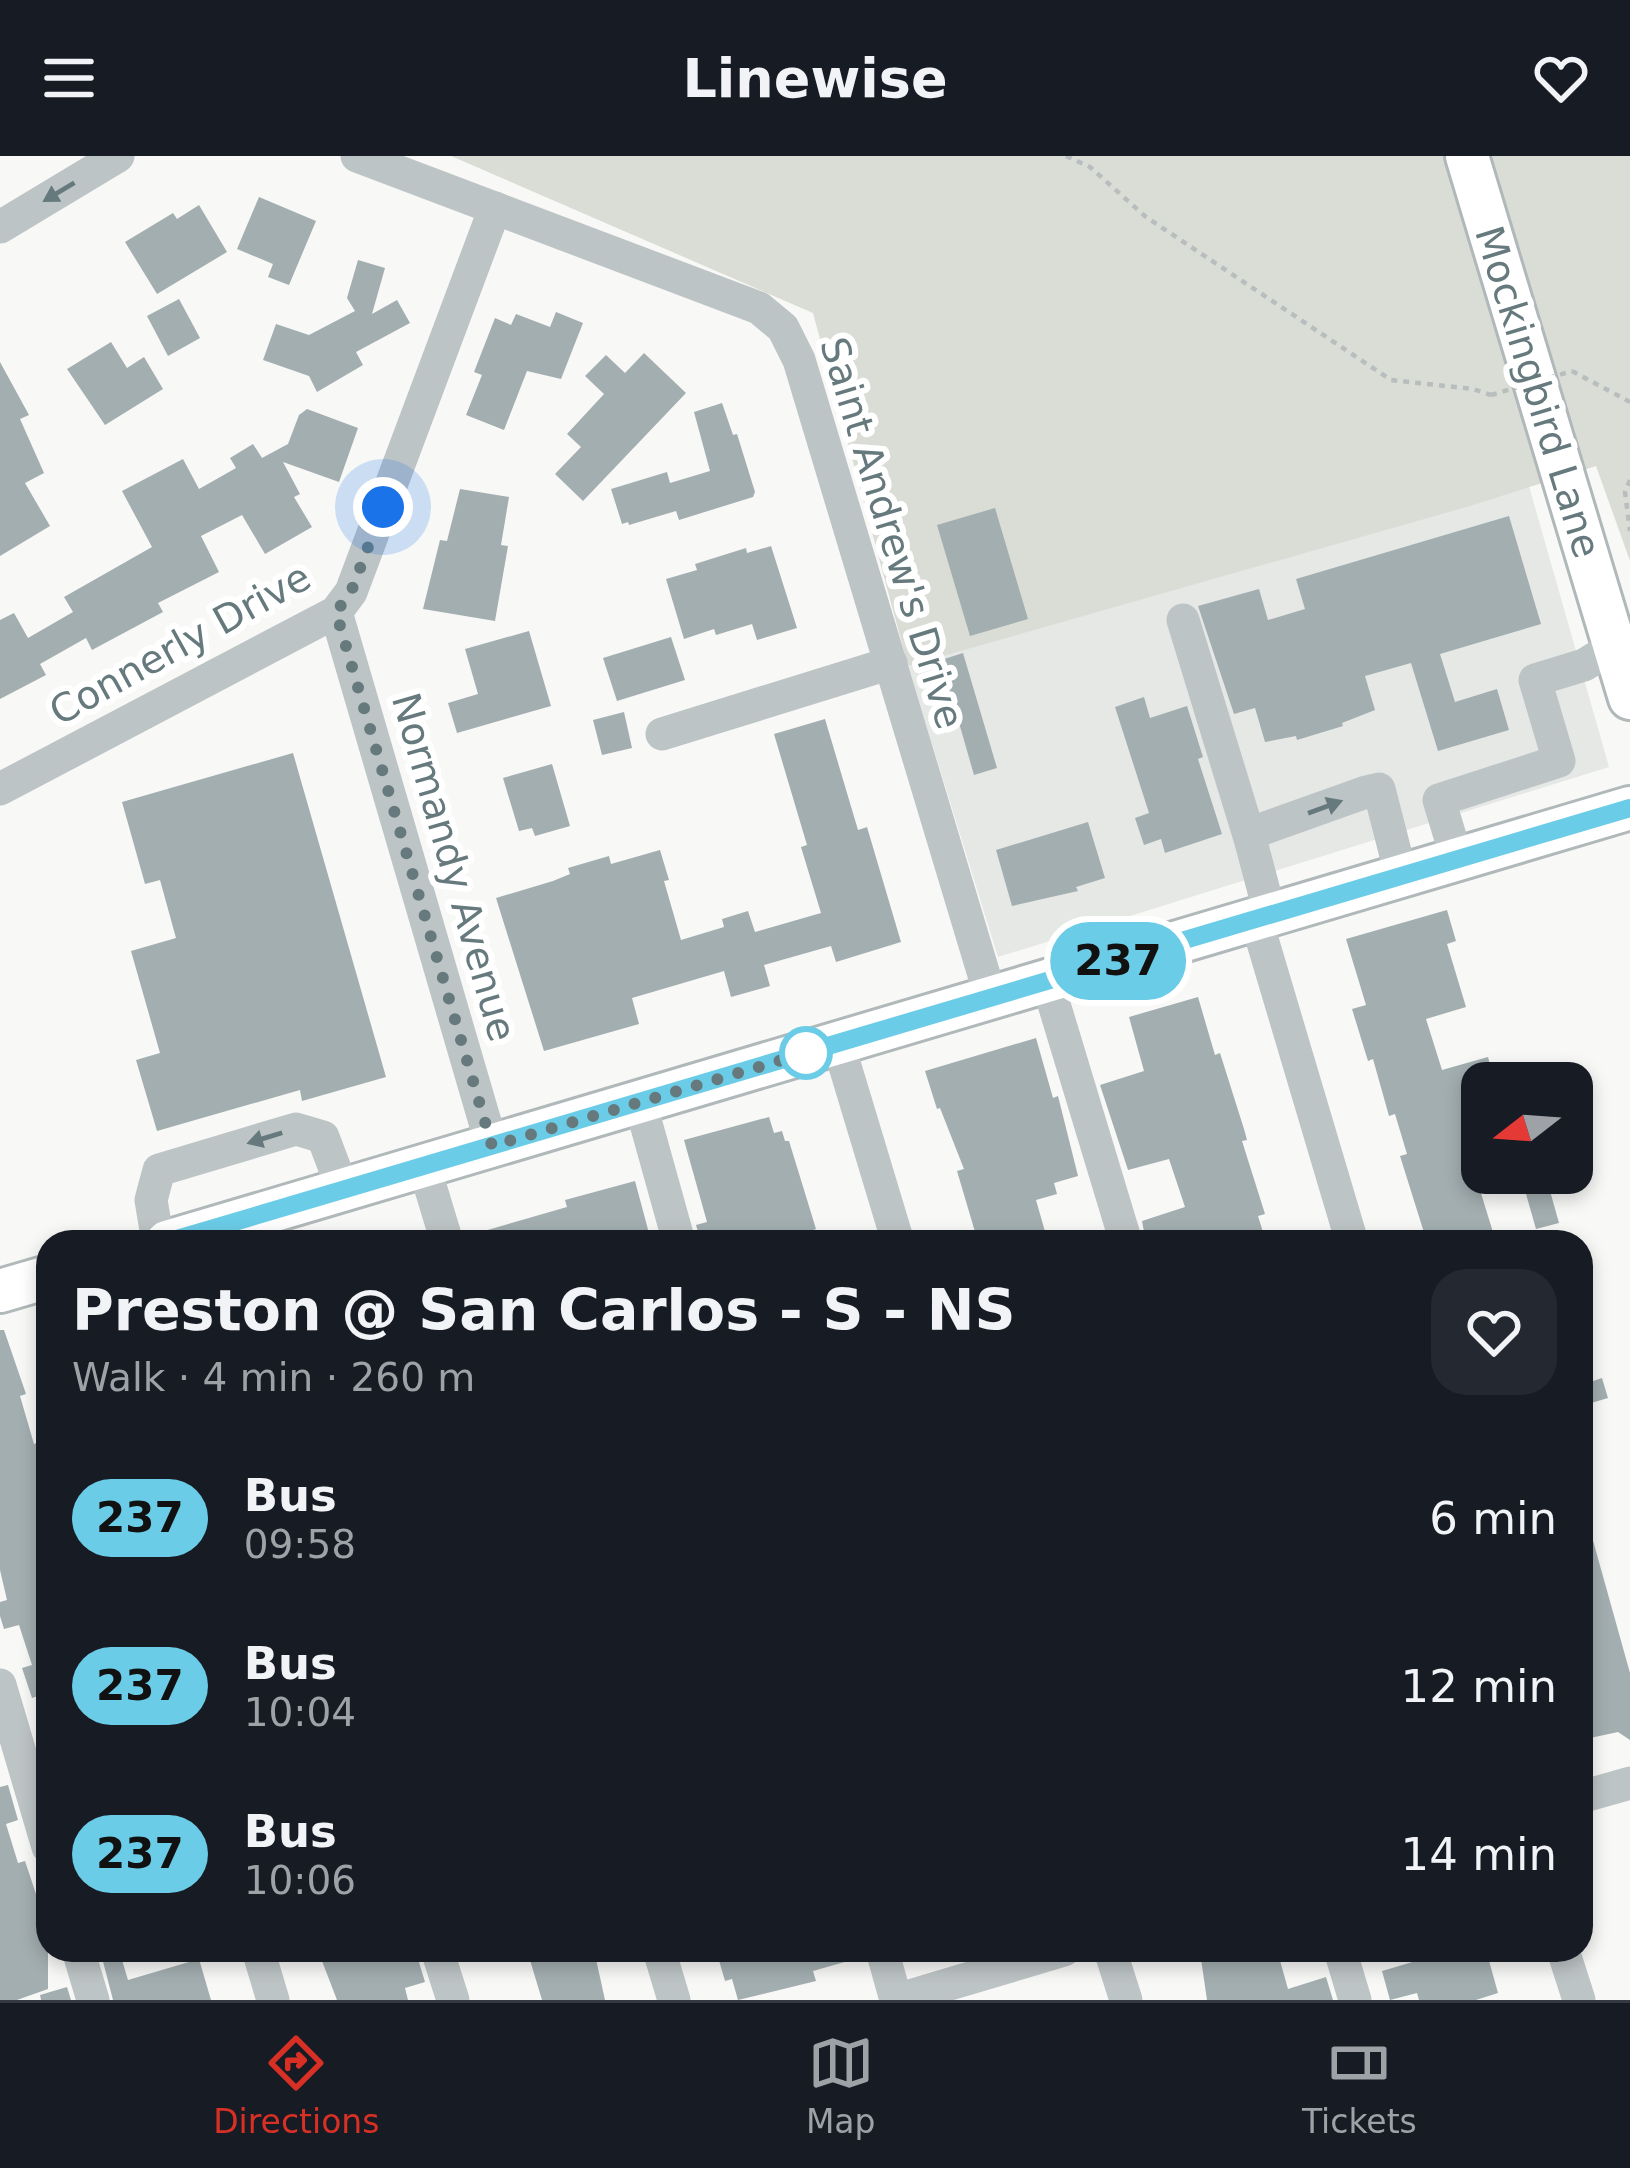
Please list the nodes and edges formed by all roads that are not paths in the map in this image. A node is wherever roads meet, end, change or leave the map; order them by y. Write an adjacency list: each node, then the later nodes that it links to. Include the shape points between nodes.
1 (118, 156): 5 (street, one-way to 5)
2 (356, 156): 4 (street, Saint Andrew's Drive)
3 (1467, 156): 8 (main road, Mockingbird Lane)
4 (495, 208): 6 (street, Connerly Drive, via 351,592); 9 (street, Saint Andrew's Drive, via 759,308 783,328)
5 (0, 227)
6 (336, 612): 12 (street, Connerly Drive); 22 (street, Normandy Avenue)
7 (1183, 620): 14 (street)
8 (1615, 646): 10 (main road, Mockingbird Lane); 15 (street, via 1535,680 1558,761 1439,800)
9 (891, 663): 11 (street); 19 (street, Saint Andrew's Drive)
10 (1630, 698)
11 (662, 734)
12 (0, 789)
13 (1630, 808): 15 (main road)
14 (1251, 842): 16 (street, one-way to 16, via 1257,831 1378,789); 17 (street)
15 (1457, 859): 16 (main road)
16 (1401, 875): 17 (main road)
17 (1263, 917): 18 (main road); 31 (street)
18 (1047, 982): 19 (main road); 30 (street)
19 (991, 998): 20 (main road)
20 (838, 1043): 21 (main road); 29 (street)
21 (640, 1102): 22 (main road); 28 (street)
22 (492, 1146): 23 (main road)
23 (424, 1166): 24 (main road); 27 (street)
24 (344, 1190): 25 (street, one-way to 25, via 323,1137 296,1129 159,1170); 26 (main road)
25 (156, 1230)
26 (208, 1230)
27 (443, 1230)
28 (677, 1230)
29 (894, 1230)
30 (1122, 1230)
31 (1349, 1230)
32 (36, 1281): 33 (main road)
33 (0, 1292)
34 (0, 1684): 37 (street)
35 (1630, 1783): 36 (street)
36 (1593, 1794)
37 (36, 1806)
38 (82, 1962): 47 (street)
39 (262, 1962): 48 (street)
40 (441, 1962): 49 (street)
41 (662, 1962): 50 (street)
42 (885, 1962): 51 (street)
43 (1024, 1962): 51 (street)
44 (1114, 1962): 52 (street)
45 (1344, 1962): 53 (street)
46 (1567, 1962): 54 (street)
47 (93, 2000)
48 (273, 2000)
49 (453, 2000)
50 (674, 2000)
51 (896, 2000)
52 (1126, 2000)
53 (1355, 2000)
54 (1579, 2000)

